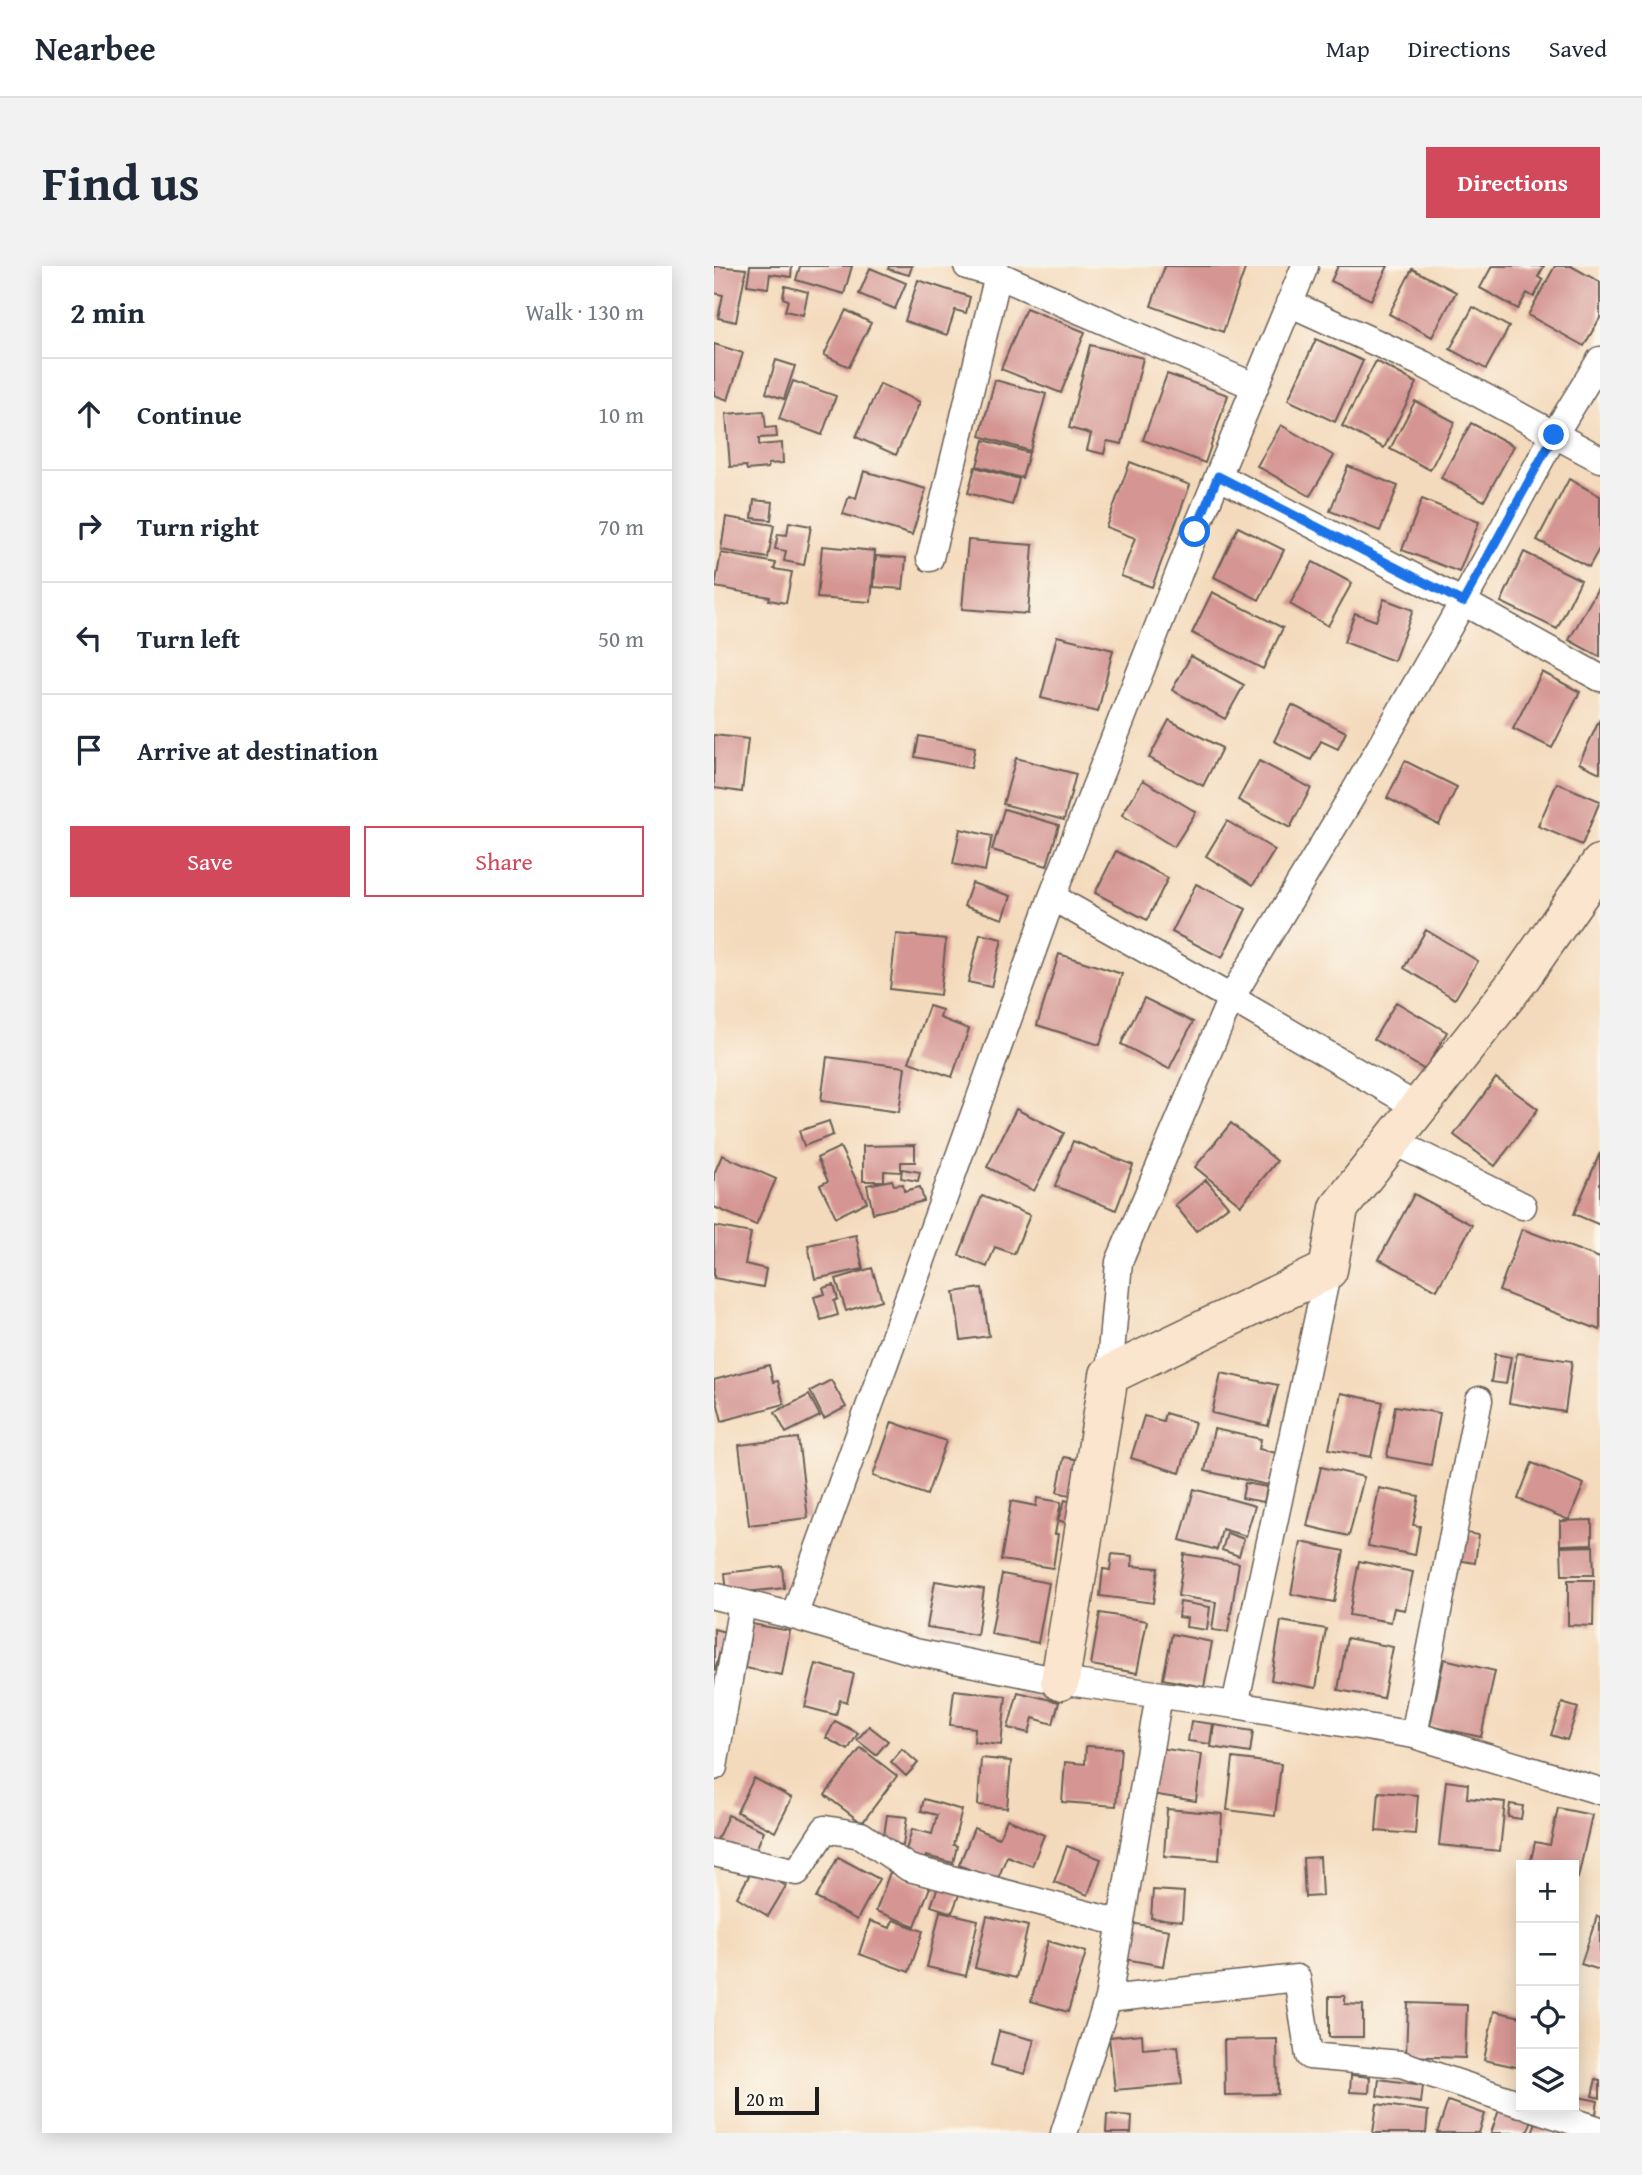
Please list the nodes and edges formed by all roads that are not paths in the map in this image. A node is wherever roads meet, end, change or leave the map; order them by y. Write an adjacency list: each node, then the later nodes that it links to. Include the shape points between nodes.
1 (967, 266): 3 (street)
2 (1305, 266): 4 (street)
3 (998, 275): 6 (street); 10 (street)
4 (1289, 303): 6 (street); 7 (street, via 1423,364)
5 (1600, 360): 7 (street)
6 (1254, 386): 9 (street)
7 (1554, 435): 8 (street); 11 (street)
8 (1600, 459)
9 (1218, 476): 11 (street); 14 (street)
10 (930, 558)
11 (1463, 602): 12 (street); 15 (street)
12 (1600, 678)
13 (1600, 864): 16 (street, via 1522,976)
14 (1052, 897): 15 (street); 24 (street)
15 (1231, 998): 16 (street); 20 (street, via 1119,1262)
16 (1419, 1108): 17 (street)
17 (1393, 1141): 18 (street); 19 (street, via 1339,1208)
18 (1523, 1206)
19 (1328, 1270): 20 (street); 27 (street)
20 (1109, 1375): 25 (street)
21 (1479, 1400): 28 (street)
22 (714, 1596): 23 (street)
23 (742, 1604): 24 (street); 29 (street)
24 (794, 1616): 25 (street, via 915,1652)
25 (1059, 1681): 26 (street)
26 (1159, 1695): 27 (street); 32 (street)
27 (1235, 1705): 28 (street)
28 (1414, 1735): 30 (street)
29 (714, 1767)
30 (1600, 1791)
31 (714, 1853): 32 (street, via 797,1872 825,1829 861,1835 909,1868)
32 (1121, 1923): 33 (street)
33 (1108, 1999): 34 (street, via 1297,1978 1309,2056 1401,2064); 37 (street)
34 (1516, 2102)
35 (1545, 2112): 36 (street)
36 (1600, 2130)
37 (1064, 2133)

